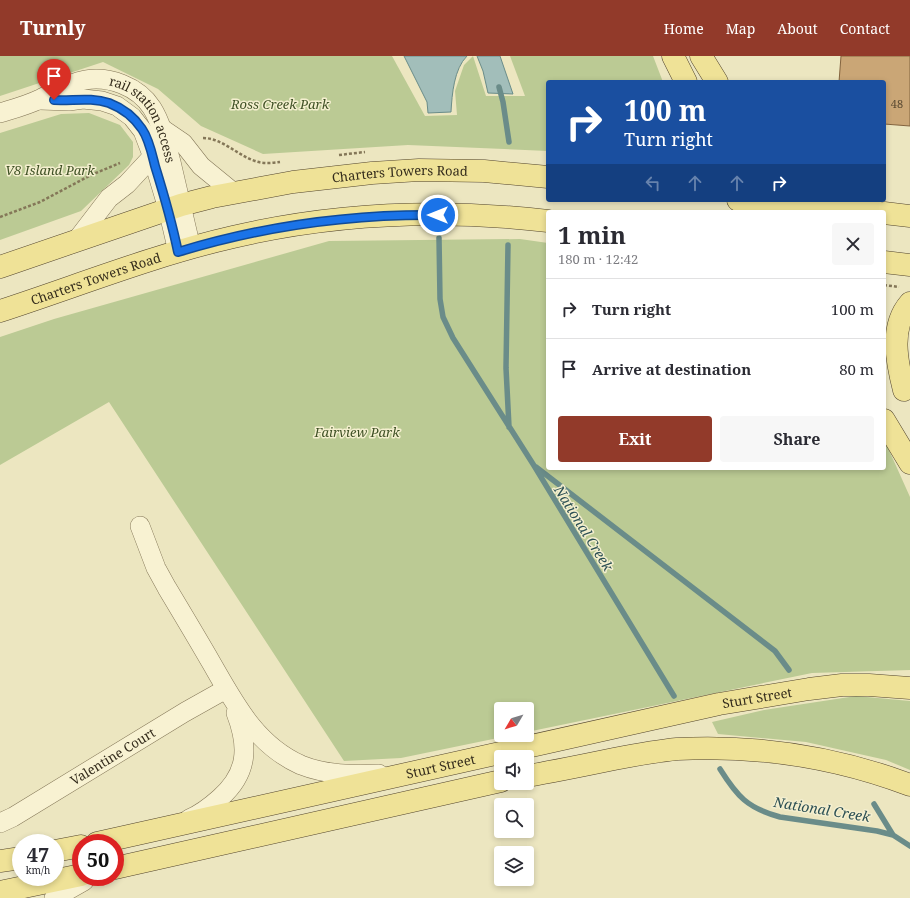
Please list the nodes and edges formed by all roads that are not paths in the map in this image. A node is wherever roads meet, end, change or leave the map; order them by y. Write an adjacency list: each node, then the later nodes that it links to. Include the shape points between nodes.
1 (673, 56): 3 (main road)
2 (701, 56): 4 (main road)
3 (685, 80)
4 (716, 80)
5 (39, 100): 6 (street, rail station access); 7 (street, rail station access, via 65,85 83,80 108,81 126,86 140,95 152,107); 8 (street, via 83,99 117,106 132,117 143,130)
6 (0, 113)
7 (161, 128): 10 (street, via 183,143 208,173); 13 (street, rail station access)
8 (152, 154): 13 (street); 18 (street, via 127,184 109,198)
9 (546, 177): 10 (main road, Charters Towers Road, via 484,171 419,170 293,182)
10 (234, 193): 13 (main road, Charters Towers Road)
11 (747, 203): 12 (main road)
12 (791, 205): 14 (main road)
13 (175, 207): 18 (main road, Charters Towers Road); 19 (street)
14 (852, 210)
15 (886, 213): 16 (main road)
16 (910, 216)
17 (546, 220): 19 (main road, Charters Towers Road, via 454,215 348,218 266,230)
18 (76, 240): 22 (main road, Charters Towers Road)
19 (185, 250): 24 (main road, Charters Towers Road)
20 (886, 262): 21 (main road)
21 (910, 265)
22 (0, 267)
23 (910, 303): 26 (main road, via 901,315 897,332 898,361)
24 (0, 312)
25 (886, 360): 26 (main road)
26 (907, 396)
27 (886, 423): 28 (main road)
28 (910, 463)
29 (140, 526): 30 (street, via 156,568)
30 (226, 689): 32 (street, via 246,721 259,736 301,764 339,774); 36 (street, Valentine Court); 37 (street, via 242,732 242,766 232,786 213,804 197,816)
31 (908, 689): 32 (main road, Sturt Street, via 842,685 719,704)
32 (411, 772): 37 (main road, Sturt Street)
33 (534, 775): 35 (main road, via 650,752 742,750 811,757 851,766)
34 (494, 783): 41 (main road, Sturt Street)
35 (910, 785)
36 (0, 823)
37 (171, 826): 38 (main road, Sturt Street)
38 (124, 837)
39 (12, 859): 40 (main road)
40 (0, 861)
41 (124, 867)
42 (72, 880): 45 (main road)
43 (72, 884): 46 (main road)
44 (74, 886): 47 (street)
45 (0, 892)
46 (34, 898)
47 (54, 898)

